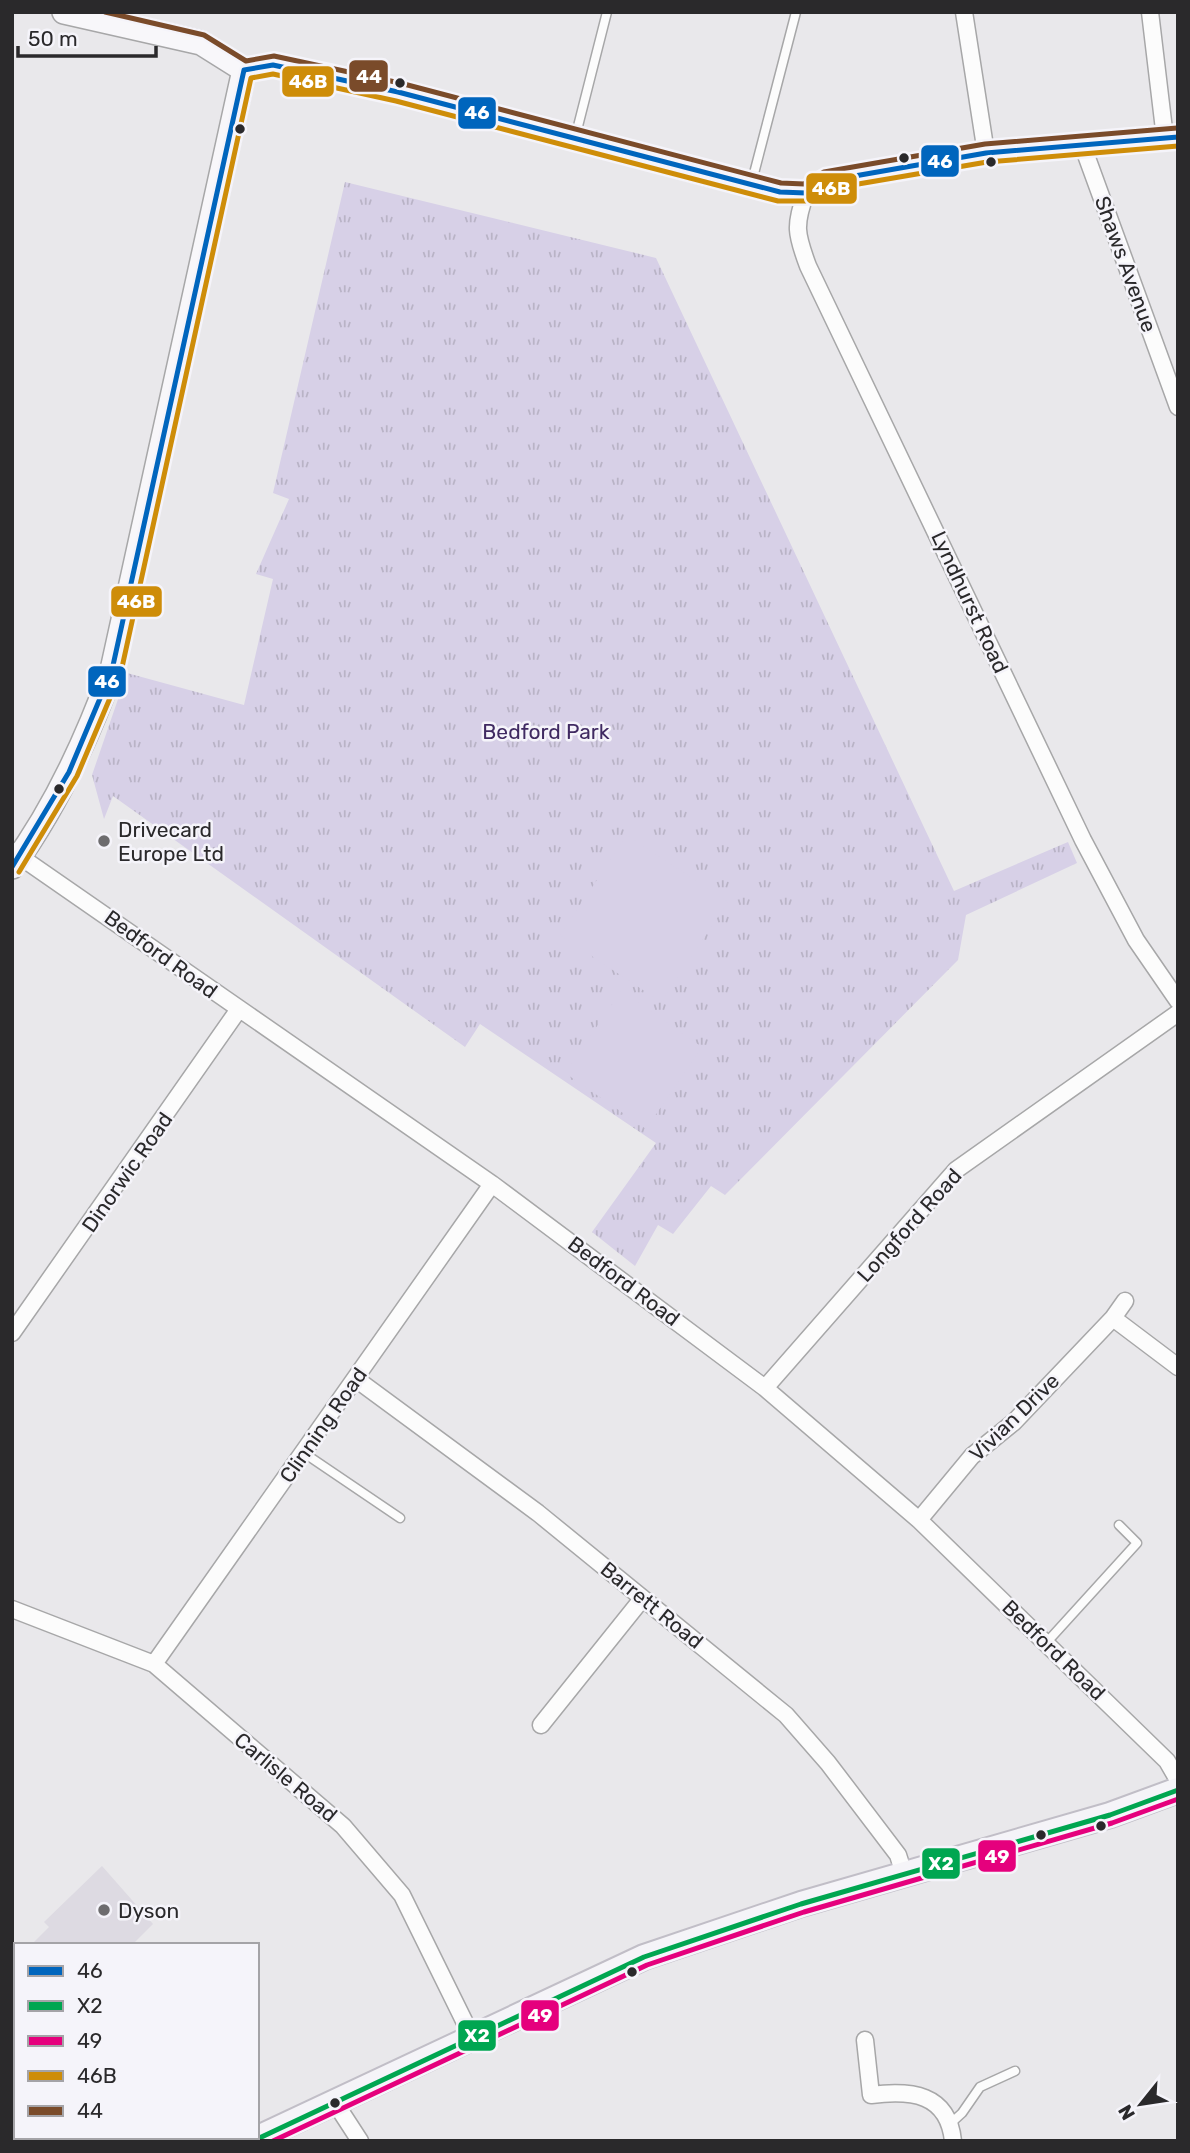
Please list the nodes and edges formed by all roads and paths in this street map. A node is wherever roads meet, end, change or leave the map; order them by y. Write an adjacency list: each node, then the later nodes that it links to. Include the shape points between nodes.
1 (64, 12): 6 (main road, via 201,43)
2 (607, 12): 8 (lane)
3 (796, 12): 11 (lane)
4 (964, 12): 10 (street)
5 (1150, 12): 7 (street)
6 (244, 70): 8 (street, via 273,65 398,92); 15 (main road, via 113,670 88,736)
7 (1171, 138): 9 (street)
8 (575, 140): 11 (street)
9 (1082, 144): 10 (street); 13 (street, Shaws Avenue)
10 (986, 153): 12 (street, via 826,181)
11 (751, 185): 12 (street)
12 (806, 193): 16 (street, Lyndhurst Road, via 796,234 808,265 1083,840 1136,940)
13 (1174, 382): 14 (street, Shaws Avenue)
14 (1178, 407)
15 (15, 858): 17 (street, Bedford Road)
16 (1178, 1001)
17 (239, 1009): 19 (street, Bedford Road); 22 (street, Dinorwic Road)
18 (1178, 1013): 25 (street, Longford Road, via 956,1170)
19 (492, 1184): 24 (street, Clinning Road); 25 (street, Bedford Road)
20 (1125, 1301): 21 (street, Vivian Drive)
21 (1113, 1318): 23 (street); 28 (street, Vivian Drive, via 1014,1422 972,1456)
22 (12, 1333)
23 (1178, 1367)
24 (356, 1379): 26 (street, Clinning Road); 30 (street, Barrett Road, via 538,1513)
25 (765, 1388): 28 (street, Bedford Road)
26 (304, 1453): 27 (lane); 33 (street, Clinning Road)
27 (400, 1518)
28 (919, 1520): 32 (street, Bedford Road)
29 (1119, 1525): 32 (lane, via 1138,1544)
30 (642, 1599): 34 (street); 37 (street, Barrett Road, via 786,1715 898,1855)
31 (12, 1609): 33 (street, Carlisle Road)
32 (1047, 1642): 35 (street, Bedford Road, via 1167,1761)
33 (154, 1664): 38 (street, Carlisle Road, via 343,1826 402,1895)
34 (541, 1726)
35 (1178, 1780)
36 (1178, 1790): 37 (main road, via 1110,1815)
37 (904, 1874): 38 (main road, via 644,1956)
38 (472, 2037): 41 (main road)
39 (865, 2040): 42 (street, via 871,2095 898,2091 924,2097 941,2108)
40 (1015, 2071): 42 (lane, via 980,2087)
41 (334, 2101): 43 (main road); 44 (street)
42 (951, 2123): 45 (street)
43 (259, 2138)
44 (360, 2141)
45 (953, 2141)

